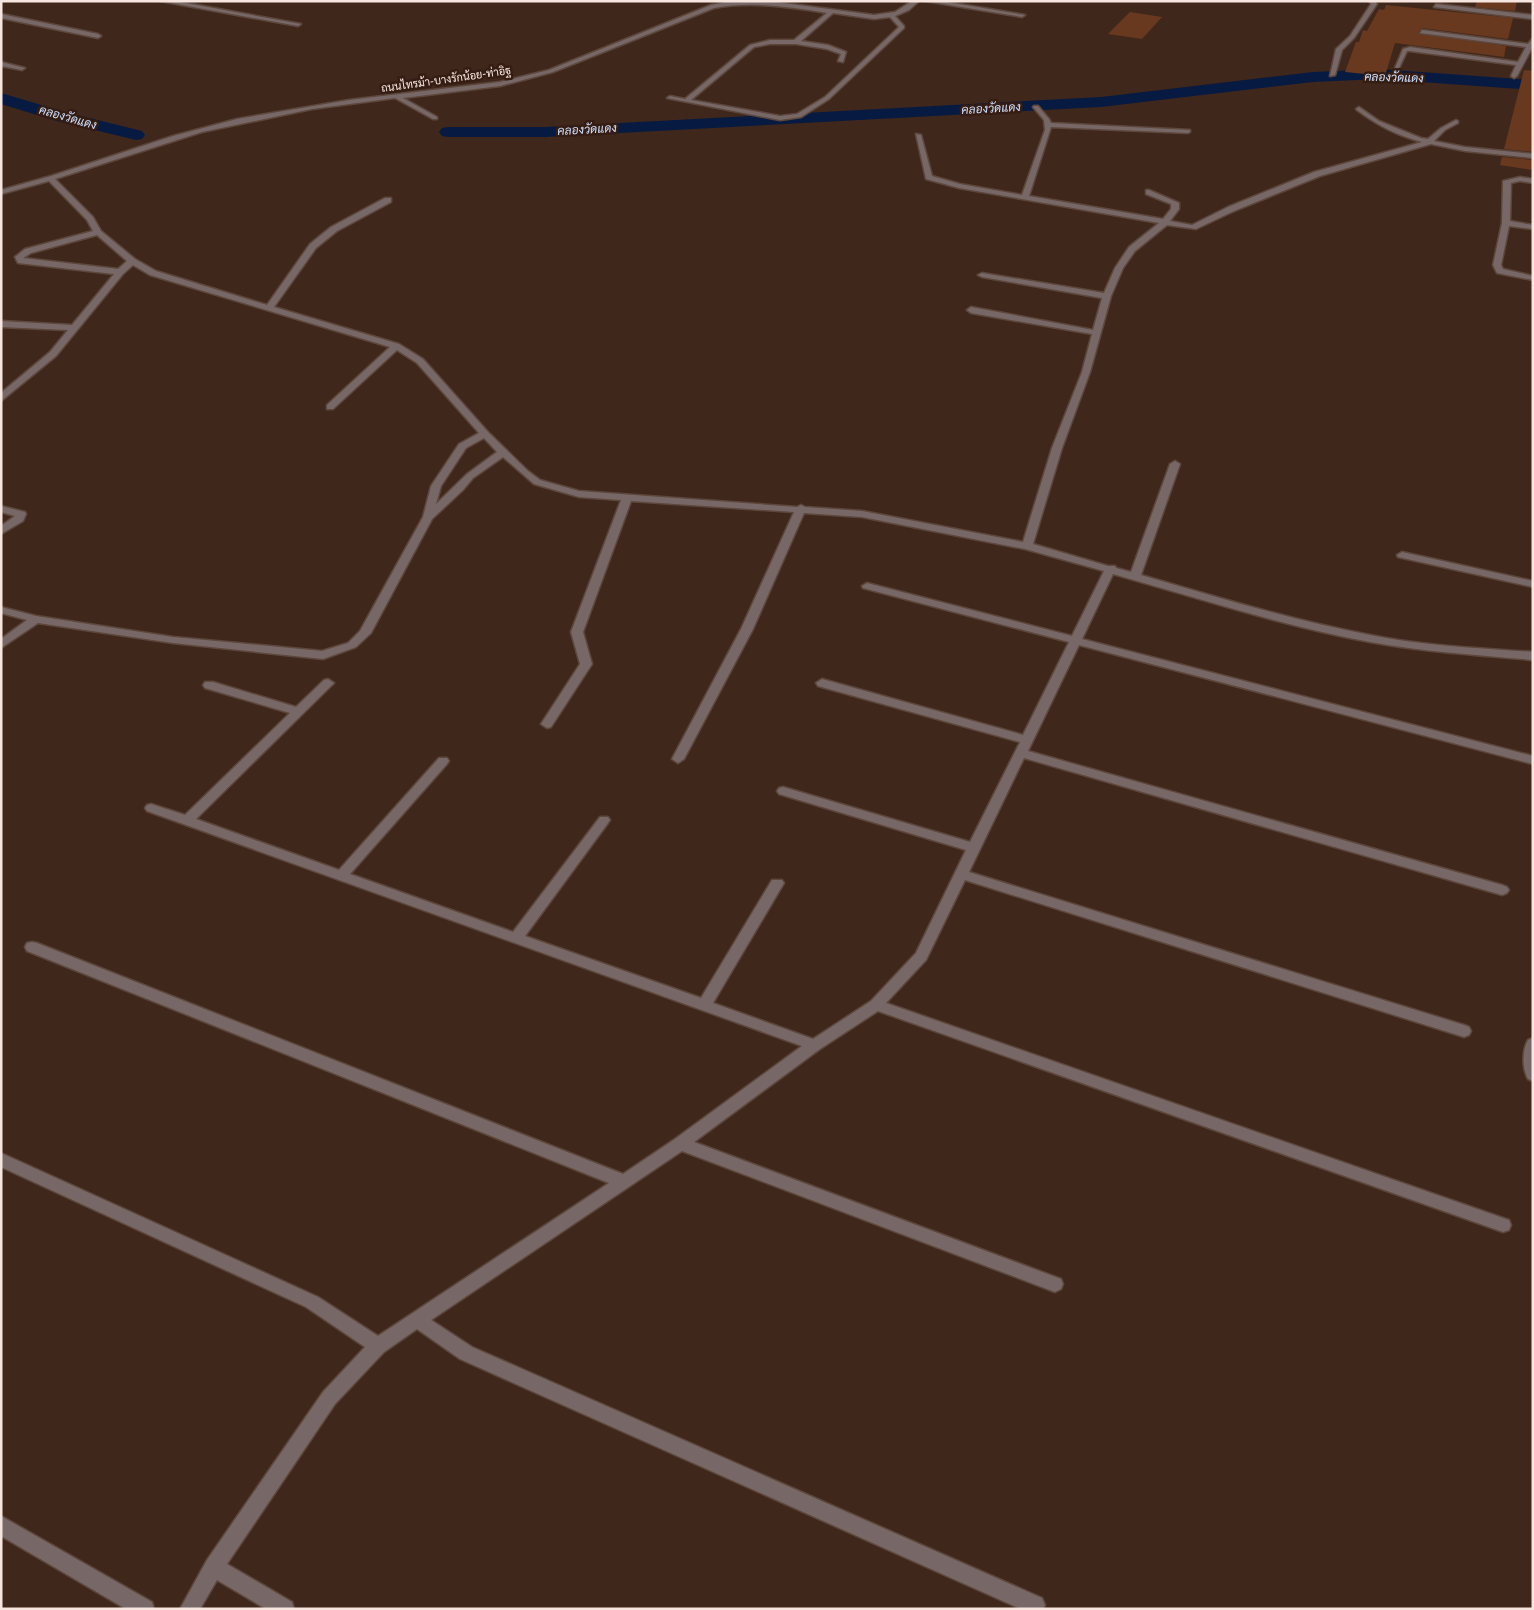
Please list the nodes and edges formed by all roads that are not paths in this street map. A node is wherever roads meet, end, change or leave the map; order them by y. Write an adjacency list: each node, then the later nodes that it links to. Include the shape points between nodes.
1 (163, 1): 11 (street)
2 (916, 1): 8 (street, via 902,13)
3 (928, 1): 9 (street)
4 (1372, 1): 21 (street, via 1374,4 1352,37 1339,49)
5 (1436, 6): 10 (street)
6 (831, 12): 8 (street, ถนนไทรม้า-บางรักน้อย-ท่าอิฐ); 14 (street); 23 (street, ถนนไทรม้า-บางรักน้อย-ท่าอิฐ, via 753,2 712,6 524,79)
7 (1, 16): 13 (street)
8 (892, 16): 25 (street, via 902,26 827,98 799,116 780,118)
9 (1022, 16)
10 (1533, 17)
11 (298, 24)
12 (1422, 32): 15 (street)
13 (98, 36)
14 (796, 42): 16 (street, via 844,52); 25 (street, via 752,46)
15 (1530, 46): 18 (street)
16 (841, 61)
17 (1, 64): 20 (street)
18 (1521, 64): 19 (street, via 1410,48 1405,50); 22 (street)
19 (1397, 67)
20 (22, 68)
21 (1332, 75)
22 (1514, 76)
23 (397, 97): 28 (street); 35 (street, ถนนไทรม้า-บางรักน้อย-ท่าอิฐ, via 330,105 201,130)
24 (670, 98): 25 (street)
25 (686, 101)
26 (1036, 107): 30 (street)
27 (1359, 109): 33 (street, via 1374,121)
28 (435, 118)
29 (1456, 122): 33 (street)
30 (1048, 124): 31 (street); 39 (street)
31 (1188, 131)
32 (918, 135): 39 (street, via 929,177 959,186)
33 (1428, 143): 34 (street); 41 (street, via 1317,174 1193,227)
34 (1533, 156)
35 (50, 178): 37 (street, ถนนไทรม้า-บางรักน้อย-ท่าอิฐ); 44 (street, via 90,219)
36 (1533, 181): 42 (street, via 1507,180)
37 (1, 192)
38 (1149, 192): 41 (street, via 1176,205)
39 (1025, 197): 41 (street)
40 (388, 200): 50 (street, via 334,229 313,246)
41 (1164, 223): 49 (street, via 1132,249 1119,268)
42 (1506, 223): 43 (street); 48 (street, via 1497,265 1500,271)
43 (1533, 227)
44 (98, 232): 45 (street); 46 (street, via 28,251 19,257 21,261)
45 (132, 261): 46 (street); 50 (street, via 153,274)
46 (120, 272): 53 (street)
47 (982, 275): 49 (street)
48 (1533, 278)
49 (1107, 296): 54 (street)
50 (268, 308): 55 (street)
51 (971, 310): 54 (street)
52 (1, 324): 53 (street)
53 (74, 328): 56 (street, via 53,354)
54 (1098, 333): 66 (street, via 1057,448)
55 (396, 346): 57 (street); 58 (street, via 420,360)
56 (1, 398)
57 (330, 407)
58 (485, 434): 59 (street); 64 (street, via 462,446 436,486)
59 (503, 452): 61 (street, via 537,482 579,494); 64 (street, via 470,476)
60 (1176, 464): 69 (street)
61 (627, 498): 62 (street); 81 (street, via 577,632 586,664)
62 (801, 508): 66 (street, via 862,514); 83 (street, via 747,629)
63 (1, 509): 65 (street, via 21,514 19,519)
64 (428, 517): 73 (street, via 365,633 352,645 323,655 173,640)
65 (1, 531)
66 (1027, 546): 68 (street)
67 (1402, 555): 70 (street)
68 (1110, 568): 69 (street); 74 (street)
69 (1135, 576): 76 (street, via 1279,618 1371,638)
70 (1533, 584)
71 (867, 586): 74 (street)
72 (1, 610): 73 (street)
73 (36, 619): 75 (street)
74 (1076, 641): 82 (street); 84 (street)
75 (1, 645)
76 (1533, 656)
77 (822, 682): 82 (street)
78 (328, 683): 80 (street)
79 (209, 685): 80 (street)
80 (298, 712): 89 (street)
81 (547, 724)
82 (1024, 746): 90 (street); 94 (street)
83 (678, 759)
84 (1533, 760)
85 (443, 761): 92 (street)
86 (782, 791): 90 (street)
87 (151, 808): 89 (street)
88 (604, 820): 95 (street)
89 (187, 821): 92 (street)
90 (974, 848): 91 (street)
91 (961, 874): 98 (street, via 921,956); 99 (street)
92 (340, 876): 95 (street)
93 (777, 883): 97 (street)
94 (1502, 890)
95 (516, 938): 97 (street)
96 (32, 947): 105 (street)
97 (704, 1005): 101 (street)
98 (876, 1005): 101 (street); 106 (street)
99 (1464, 1031)
100 (1533, 1044): 102 (street)
101 (815, 1045): 103 (street)
102 (1533, 1074)
103 (680, 1144): 105 (street); 107 (street)
104 (1, 1160): 109 (street, via 312,1302)
105 (623, 1181): 108 (street)
106 (1503, 1226)
107 (1055, 1284)
108 (417, 1320): 109 (street); 112 (street, via 466,1353)
109 (378, 1346): 111 (street, via 329,1398)
110 (1, 1525): 113 (street)
111 (214, 1568): 114 (street); 115 (street)
112 (1035, 1605)
113 (144, 1609)
114 (189, 1609)
115 (285, 1609)

